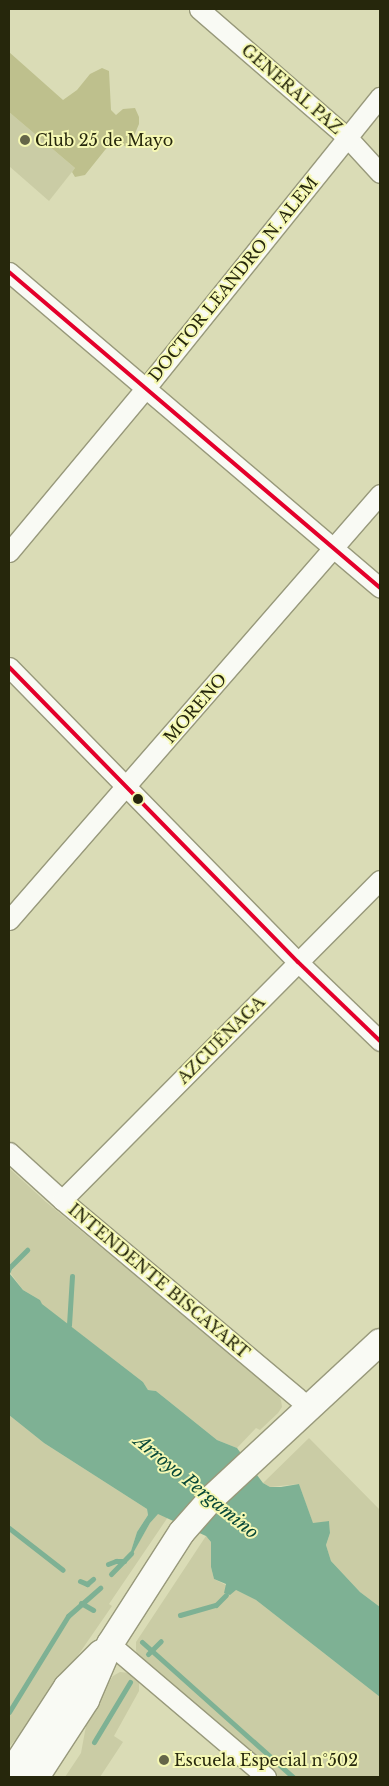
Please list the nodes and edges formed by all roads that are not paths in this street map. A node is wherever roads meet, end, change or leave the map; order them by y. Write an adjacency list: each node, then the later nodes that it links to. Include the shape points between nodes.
1 (199, 9): 3 (street, GENERAL PAZ)
2 (380, 97): 3 (street, DOCTOR LEANDRO N. ALEM)
3 (347, 138): 4 (street, GENERAL PAZ); 6 (street, DOCTOR LEANDRO N. ALEM)
4 (380, 173)
5 (9, 272): 6 (street)
6 (145, 388): 8 (street); 9 (street, DOCTOR LEANDRO N. ALEM)
7 (380, 494): 8 (street, MORENO)
8 (333, 549): 10 (street); 12 (street, MORENO)
9 (9, 552)
10 (380, 588)
11 (9, 667): 12 (street)
12 (126, 787): 14 (street, MORENO); 15 (street)
13 (380, 880): 15 (street, AZCUÉNAGA)
14 (9, 920)
15 (298, 962): 16 (street); 18 (street, AZCUÉNAGA)
16 (380, 1041)
17 (9, 1152): 18 (street, INTENDENTE BISCAYART)
18 (62, 1200): 20 (street, INTENDENTE BISCAYART)
19 (380, 1342): 20 (main road)
20 (311, 1408): 21 (main road, via 212,1498 182,1532)
21 (110, 1644): 22 (main road, via 67,1687); 23 (main road, via 86,1700); 24 (street)
22 (9, 1776)
23 (36, 1777)
24 (266, 1777)

